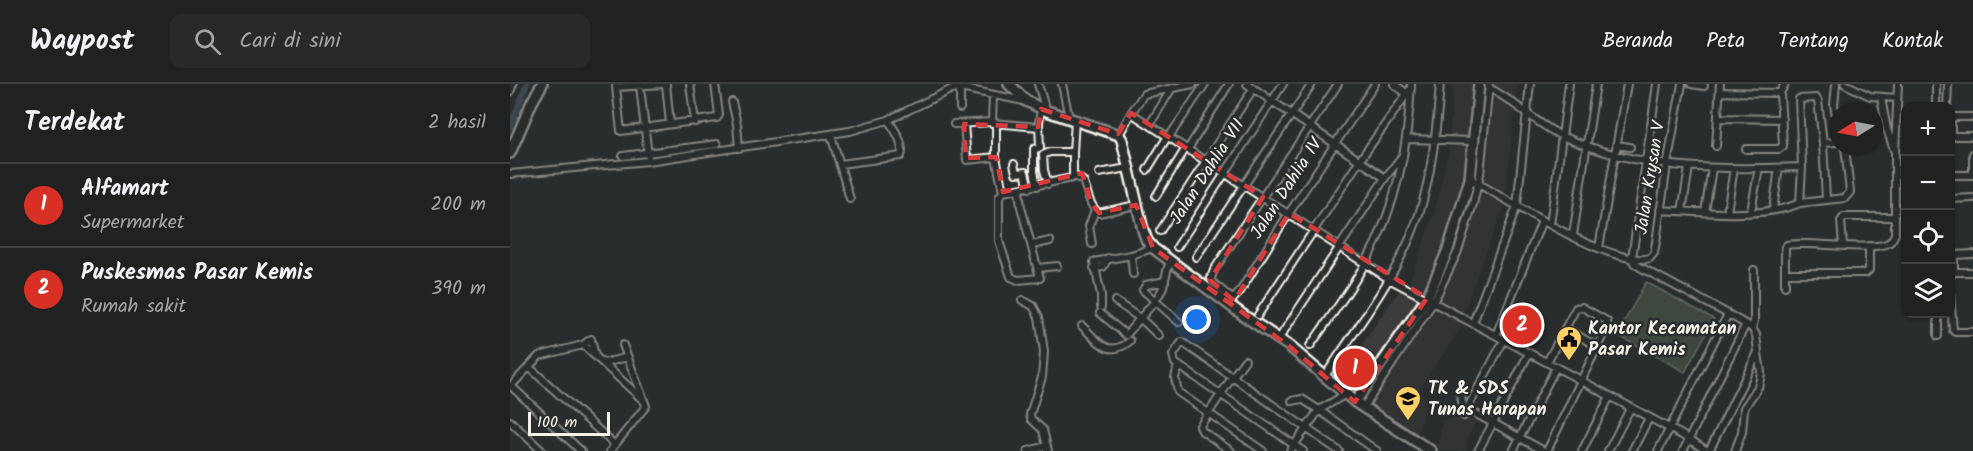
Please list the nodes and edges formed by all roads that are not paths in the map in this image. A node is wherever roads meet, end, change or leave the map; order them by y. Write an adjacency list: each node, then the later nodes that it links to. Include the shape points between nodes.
1 (513, 84): 40 (street)
2 (542, 84): 94 (street)
3 (665, 84): 34 (street); 66 (street)
4 (690, 84): 64 (street)
5 (715, 84): 64 (street, via 718,117)
6 (1009, 84): 47 (street)
7 (1038, 84): 54 (street)
8 (1062, 84): 61 (street)
9 (1193, 84): 38 (street)
10 (1205, 84): 76 (street)
11 (1229, 84): 91 (street)
12 (1283, 84): 48 (street, Jalan Dahlia VII)
13 (1312, 84): 56 (street)
14 (1338, 84): 71 (street)
15 (1375, 84): 85 (street, Jalan Dahlia IV)
16 (1394, 84): 39 (street)
17 (1440, 84): 80 (street)
18 (1530, 84): 57 (street)
19 (1569, 84): 75 (street)
20 (1596, 84): 86 (street)
21 (1627, 84): 87 (street)
22 (1657, 84): 106 (street)
23 (1682, 84): 109 (street, Jalan Krysan V)
24 (1691, 84): 36 (street)
25 (1720, 84): 41 (street)
26 (1785, 84): 42 (street)
27 (1836, 84): 50 (street)
28 (1845, 84): 43 (street)
29 (1863, 84): 43 (street)
30 (1898, 84): 46 (street)
31 (1936, 84): 51 (street)
32 (1948, 84): 52 (street)
33 (1486, 85): 57 (street); 81 (street); 127 (street)
34 (640, 86): 72 (street); 72 (street, via 615,89 621,131)
35 (1250, 86): 48 (street); 105 (street)
36 (1704, 86)
37 (960, 88): 44 (street); 53 (street); 63 (street)
38 (1172, 88): 55 (street, via 1144,94); 69 (street)
39 (1410, 88): 79 (street); 103 (street)
40 (510, 92)
41 (1720, 92): 42 (street); 59 (street)
42 (1780, 93): 62 (street)
43 (1863, 93): 45 (street)
44 (993, 95): 47 (street); 65 (street)
45 (1881, 98): 46 (street); 97 (street)
46 (1897, 98): 97 (street)
47 (1026, 101): 54 (street)
48 (1272, 101): 56 (street); 121 (street, Jalan Dahlia VII)
49 (732, 102): 90 (street)
50 (1834, 102)
51 (1936, 102)
52 (1947, 102)
53 (960, 108)
54 (1044, 110): 61 (street); 70 (street)
55 (1131, 113): 69 (street); 73 (street)
56 (1291, 113): 71 (street); 129 (street)
57 (1528, 116): 75 (street); 141 (street)
58 (1973, 117): 60 (street)
59 (1718, 118): 62 (street); 88 (street)
60 (1955, 118)
61 (1072, 119): 73 (street); 93 (street)
62 (1782, 119): 92 (street, via 1782,148)
63 (888, 120): 74 (street); 107 (street, via 903,150 901,156)
64 (695, 122): 66 (street)
65 (994, 123): 68 (street); 70 (street); 102 (street)
66 (670, 124): 72 (street)
67 (954, 124): 68 (street)
68 (964, 124): 102 (street, via 967,160)
69 (1150, 124): 76 (street)
70 (1039, 127): 118 (street, via 1040,148 1034,149)
71 (1309, 127): 85 (street); 134 (street)
72 (644, 128): 95 (street)
73 (1120, 131): 111 (street)
74 (831, 135): 90 (street); 107 (street)
75 (1561, 135): 86 (street); 152 (street)
76 (1168, 136): 91 (street); 117 (street)
77 (1955, 136): 78 (street)
78 (1973, 136)
79 (1407, 139): 80 (street); 96 (street)
80 (1435, 140): 81 (street); 179 (street, via 1414,229)
81 (1474, 141): 127 (street)
82 (1823, 143): 83 (street); 110 (street, via 1816,98 1798,99); 137 (street)
83 (1829, 143)
84 (717, 144): 95 (street)
85 (1335, 144): 103 (street); 149 (street, Jalan Dahlia IV)
86 (1586, 145): 98 (street); 155 (street)
87 (1616, 145): 89 (street); 98 (street)
88 (1716, 146)
89 (1630, 147)
90 (739, 148): 104 (street)
91 (1187, 148): 105 (street); 133 (street)
92 (1746, 149)
93 (1073, 152): 123 (street); 128 (street, via 1043,155)
94 (510, 153)
95 (648, 153): 100 (street); 104 (street)
96 (1404, 153): 126 (street); 171 (street, via 1393,201)
97 (1895, 153): 150 (street)
98 (1615, 154): 106 (street); 164 (street)
99 (1973, 154): 125 (street)
100 (623, 156)
101 (1846, 156): 137 (street, via 1850,192 1845,198)
102 (996, 157): 132 (street)
103 (1360, 160): 126 (street); 153 (street)
104 (648, 161): 122 (street)
105 (1207, 161): 121 (street); 154 (street)
106 (1645, 161): 109 (street); 169 (street)
107 (840, 164): 136 (street)
108 (1014, 164): 119 (street, via 1016,173)
109 (1667, 165): 112 (street); 143 (street, Jalan Krysan V)
110 (1802, 167): 116 (street); 139 (street)
111 (1128, 168): 120 (street); 140 (street)
112 (1689, 168): 113 (street); 145 (street)
113 (1712, 168): 114 (street); 146 (street)
114 (1734, 168): 115 (street); 147 (street)
115 (1759, 168): 116 (street); 148 (street)
116 (1779, 168): 144 (street)
117 (1147, 170)
118 (1034, 171): 119 (street); 130 (street)
119 (1025, 172): 130 (street)
120 (1099, 173)
121 (1225, 173): 129 (street); 161 (street, Jalan Dahlia VII)
122 (510, 174)
123 (1073, 175): 128 (street, via 1069,180); 142 (street, via 1083,181)
124 (1955, 175): 125 (street)
125 (1973, 175)
126 (1385, 178): 162 (street)
127 (1474, 181): 141 (street); 183 (street)
128 (1048, 184): 130 (street)
129 (1244, 184): 134 (street); 168 (street)
130 (1033, 187): 131 (street)
131 (1018, 190): 132 (street); 158 (street)
132 (1003, 192): 173 (street, via 999,197 998,229 1009,274 1015,280 1040,278)
133 (1156, 196)
134 (1263, 197): 149 (street); 149 (street, Jalan Dahlia IV, via 1214,270 1211,280 1231,298 1236,297)
135 (1973, 198): 138 (street)
136 (850, 199)
137 (1826, 199): 139 (street)
138 (1955, 199)
139 (1800, 203): 144 (street)
140 (1136, 205): 142 (street, via 1099,213); 163 (street, via 1147,241)
141 (1517, 206): 151 (street); 192 (street)
142 (1095, 210): 157 (street, via 1089,226)
143 (1660, 210): 145 (street); 169 (street, Jalan Krysan V, via 1653,255 1647,259)
144 (1773, 210): 148 (street)
145 (1682, 211): 146 (street)
146 (1705, 212): 147 (street)
147 (1727, 212): 148 (street)
148 (1751, 212)
149 (1289, 213): 153 (street)
150 (1895, 217): 159 (street, via 1844,217); 160 (street, via 1895,234 1890,242)
151 (1542, 221): 152 (street); 198 (street)
152 (1550, 225): 155 (street)
153 (1314, 229): 162 (street); 187 (street)
154 (1160, 231)
155 (1573, 235): 164 (street)
156 (1050, 241): 158 (street)
157 (1092, 244)
158 (1032, 245): 173 (street)
159 (1842, 245): 160 (street); 176 (street, via 1787,245)
160 (1869, 246): 176 (street, via 1870,268 1866,273)
161 (1177, 247)
162 (1340, 247): 171 (street); 197 (street)
163 (1153, 248): 167 (street); 170 (street)
164 (1599, 248): 169 (street)
165 (1955, 254): 166 (street)
166 (1973, 254)
167 (1131, 255): 177 (street); 201 (street, via 1095,261 1094,268 1101,295 1100,310)
168 (1196, 257)
169 (1632, 258): 186 (street, via 1637,266)
170 (1170, 260): 180 (street); 221 (street, via 1289,346)
171 (1366, 263): 179 (street); 204 (street)
172 (1057, 266): 173 (street)
173 (1038, 268)
174 (1754, 270): 194 (street, via 1754,321)
175 (1973, 272): 178 (street)
176 (1786, 273): 181 (street)
177 (1133, 274)
178 (1955, 274)
179 (1389, 279): 183 (street); 216 (street)
180 (1165, 281): 185 (street); 185 (street, via 1143,288)
181 (1785, 286)
182 (1022, 300): 242 (street, via 1036,309 1041,323 1044,368 1029,414 1043,430)
183 (1431, 300): 192 (street); 226 (street)
184 (1115, 301): 190 (street)
185 (1155, 301): 190 (street); 191 (street)
186 (1728, 314): 194 (street); 236 (street)
187 (1257, 315)
188 (1938, 318): 200 (street)
189 (1952, 318): 196 (street, via 1955,332)
190 (1141, 319): 199 (street); 201 (street)
191 (1179, 322)
192 (1473, 323): 198 (street)
193 (1082, 326): 201 (street, via 1107,348 1120,348)
194 (1749, 326): 207 (street, via 1756,335); 238 (street)
195 (1565, 328): 205 (street); 205 (street, via 1576,308 1584,308 1607,322); 211 (street)
196 (1973, 332)
197 (1282, 334)
198 (1496, 335): 202 (street)
199 (1159, 336)
200 (1938, 336)
201 (1128, 338): 206 (street)
202 (1504, 340): 208 (street); 228 (street)
203 (623, 345): 209 (street)
204 (1310, 346)
205 (1598, 346): 218 (street)
206 (1136, 347)
207 (1758, 352): 261 (street); 262 (street, via 1760,380 1744,408)
208 (1529, 353): 211 (street); 234 (street)
209 (628, 357): 212 (street); 224 (street)
210 (1245, 360): 217 (street)
211 (1547, 362): 215 (street)
212 (604, 363): 214 (street, via 595,356 591,339 583,345 543,354); 224 (street)
213 (1178, 365): 217 (street, via 1172,357 1182,342); 222 (street); 230 (street, via 1178,392)
214 (529, 367): 219 (street); 239 (street)
215 (1556, 367): 218 (street); 237 (street)
216 (1327, 374)
217 (1233, 377): 222 (street); 235 (street)
218 (1582, 381): 223 (street); 255 (street)
219 (510, 387): 244 (street)
220 (1461, 391): 228 (street)
221 (1346, 394): 226 (street); 229 (street)
222 (1221, 395): 230 (street); 240 (street)
223 (1610, 396): 227 (street); 256 (street)
224 (645, 401): 239 (street, via 646,406)
225 (1292, 401): 229 (street, via 1302,399)
226 (1359, 405): 241 (street)
227 (1631, 407): 232 (street); 257 (street)
228 (1465, 408): 231 (street); 234 (street)
229 (1319, 410): 235 (street); 251 (street)
230 (1208, 413): 247 (street, via 1201,430); 248 (street)
231 (1464, 417)
232 (1649, 418): 236 (street); 258 (street)
233 (510, 421): 243 (street)
234 (1493, 423): 237 (street); 253 (street)
235 (1306, 427): 240 (street); 250 (street)
236 (1670, 429): 238 (street); 259 (street)
237 (1519, 438): 254 (street); 255 (street)
238 (1689, 439): 260 (street); 261 (street)
239 (615, 445): 245 (street)
240 (1292, 448): 249 (street)
241 (1420, 448): 252 (street)
242 (1048, 449): 246 (street)
243 (542, 451)
244 (581, 451)
245 (610, 451)
246 (1028, 451)
247 (1232, 451)
248 (1263, 451)
249 (1303, 451)
250 (1339, 451)
251 (1377, 451)
252 (1431, 451)
253 (1478, 451)
254 (1513, 451)
255 (1546, 451)
256 (1582, 451)
257 (1608, 451)
258 (1632, 451)
259 (1658, 451)
260 (1683, 451)
261 (1708, 451)
262 (1735, 451)

